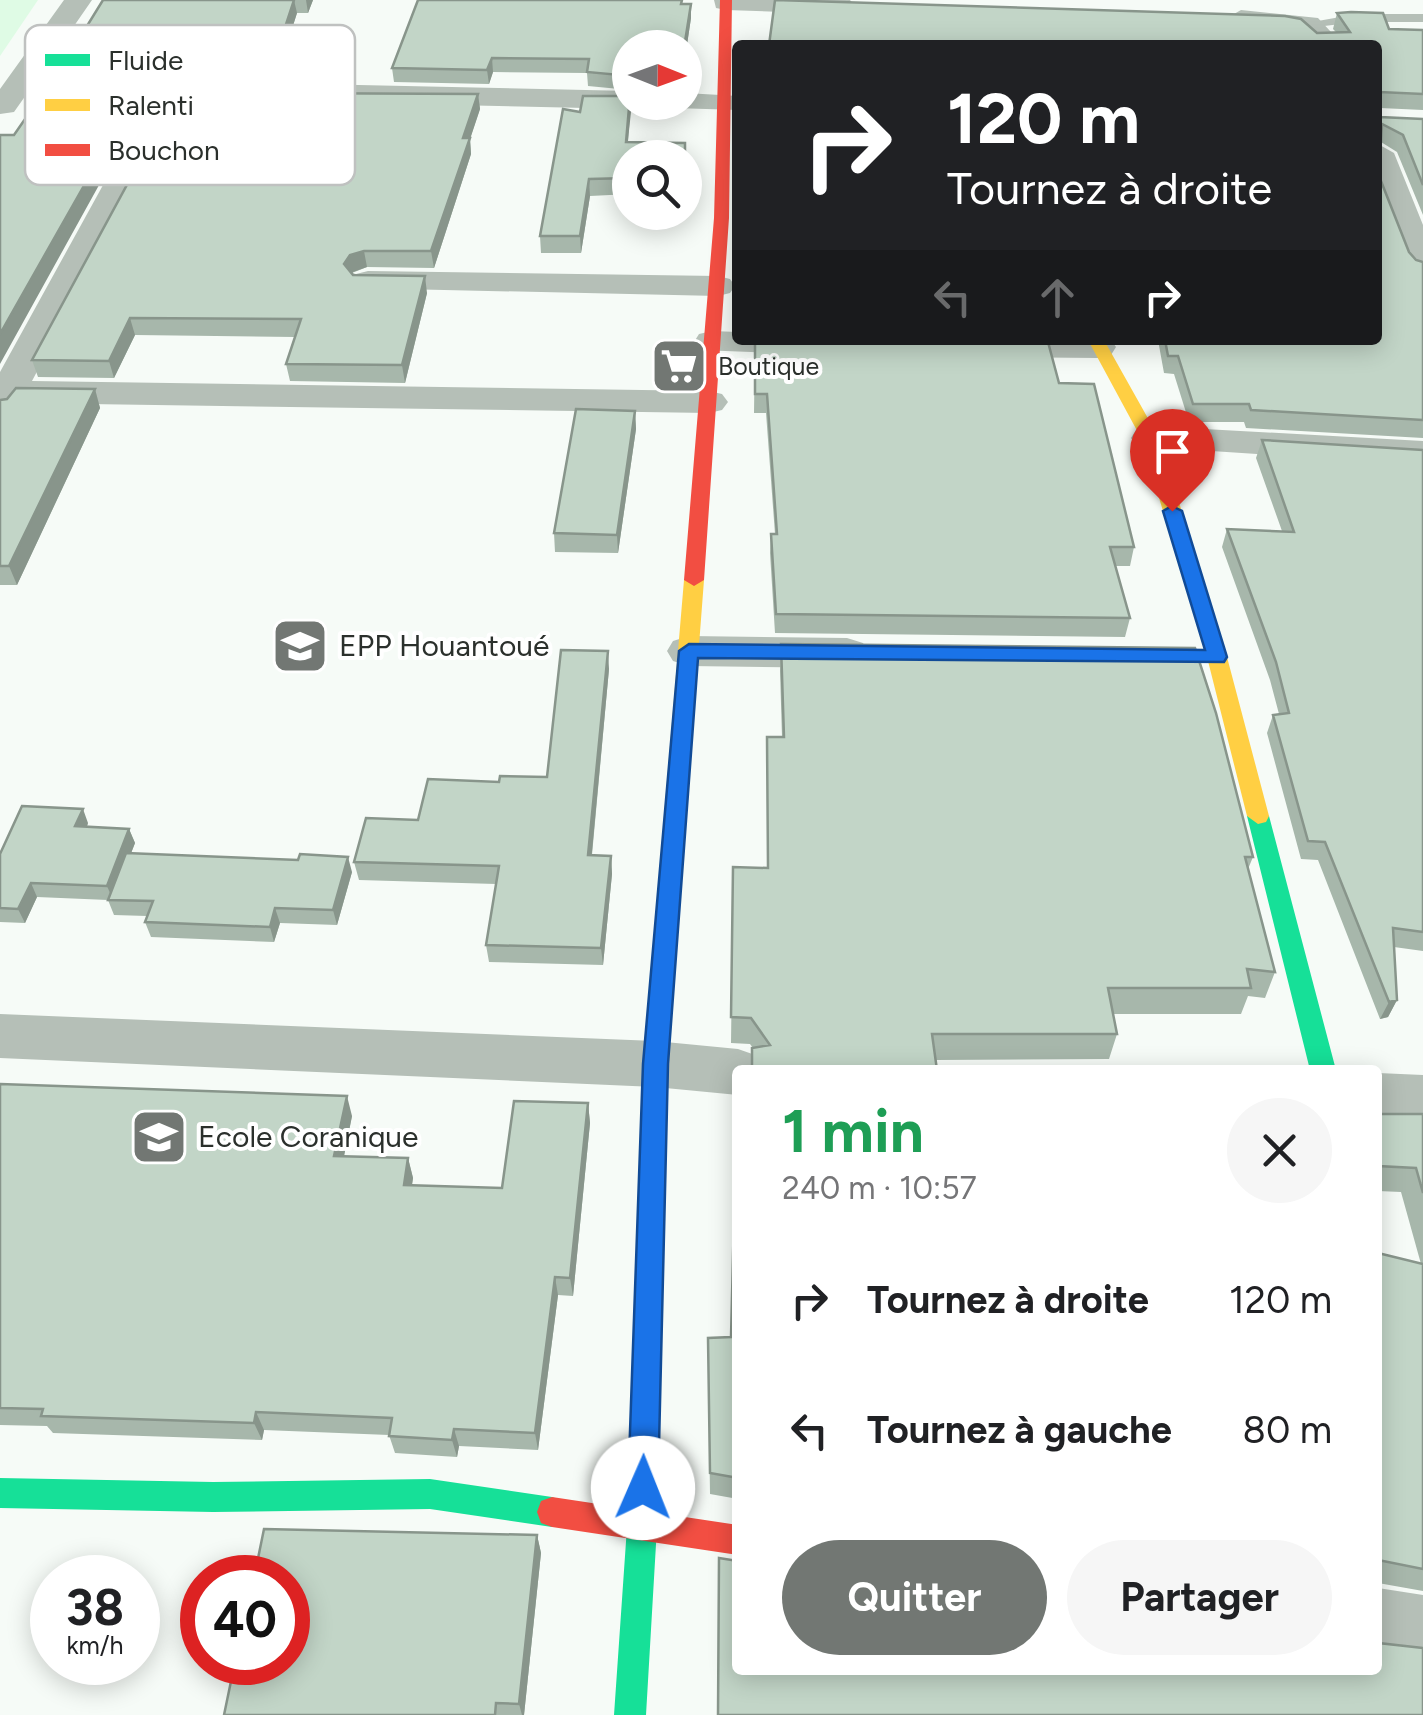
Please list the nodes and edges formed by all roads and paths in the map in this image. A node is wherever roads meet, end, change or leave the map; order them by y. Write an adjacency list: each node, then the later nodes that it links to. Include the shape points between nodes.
1 (78, 0): 7 (street)
2 (726, 1): 3 (street); 12 (street)
3 (865, 6)
4 (1223, 18): 6 (street)
5 (1423, 18): 6 (lane)
6 (1308, 24): 8 (street)
7 (61, 25)
8 (1324, 40)
9 (25, 76): 10 (street)
10 (18, 86): 11 (street); 17 (street)
11 (25, 86)
12 (732, 88)
13 (355, 93): 14 (street)
14 (612, 100)
15 (702, 102): 16 (street)
16 (732, 103)
17 (0, 111)
18 (732, 115): 23 (street)
19 (1382, 162): 21 (street)
20 (120, 185): 25 (street)
21 (1423, 267)
22 (368, 281): 23 (street)
23 (718, 286): 26 (street)
24 (0, 336): 25 (street)
25 (39, 337): 29 (street)
26 (712, 342): 27 (street); 30 (street)
27 (732, 342)
28 (1098, 345): 31 (street)
29 (4, 399): 30 (street)
30 (709, 402): 33 (street)
31 (1150, 438): 32 (street); 37 (street, via 1197,656)
32 (1423, 453)
33 (689, 651): 34 (street); 36 (street)
34 (884, 653)
35 (0, 1036): 36 (street)
36 (655, 1064): 38 (street); 42 (street)
37 (1321, 1065)
38 (732, 1071)
39 (1382, 1097): 40 (street)
40 (1423, 1098)
41 (0, 1493): 42 (street, via 430,1494)
42 (642, 1527): 43 (street); 46 (street)
43 (732, 1539)
44 (1382, 1624): 45 (street)
45 (1423, 1630)
46 (630, 1715)

